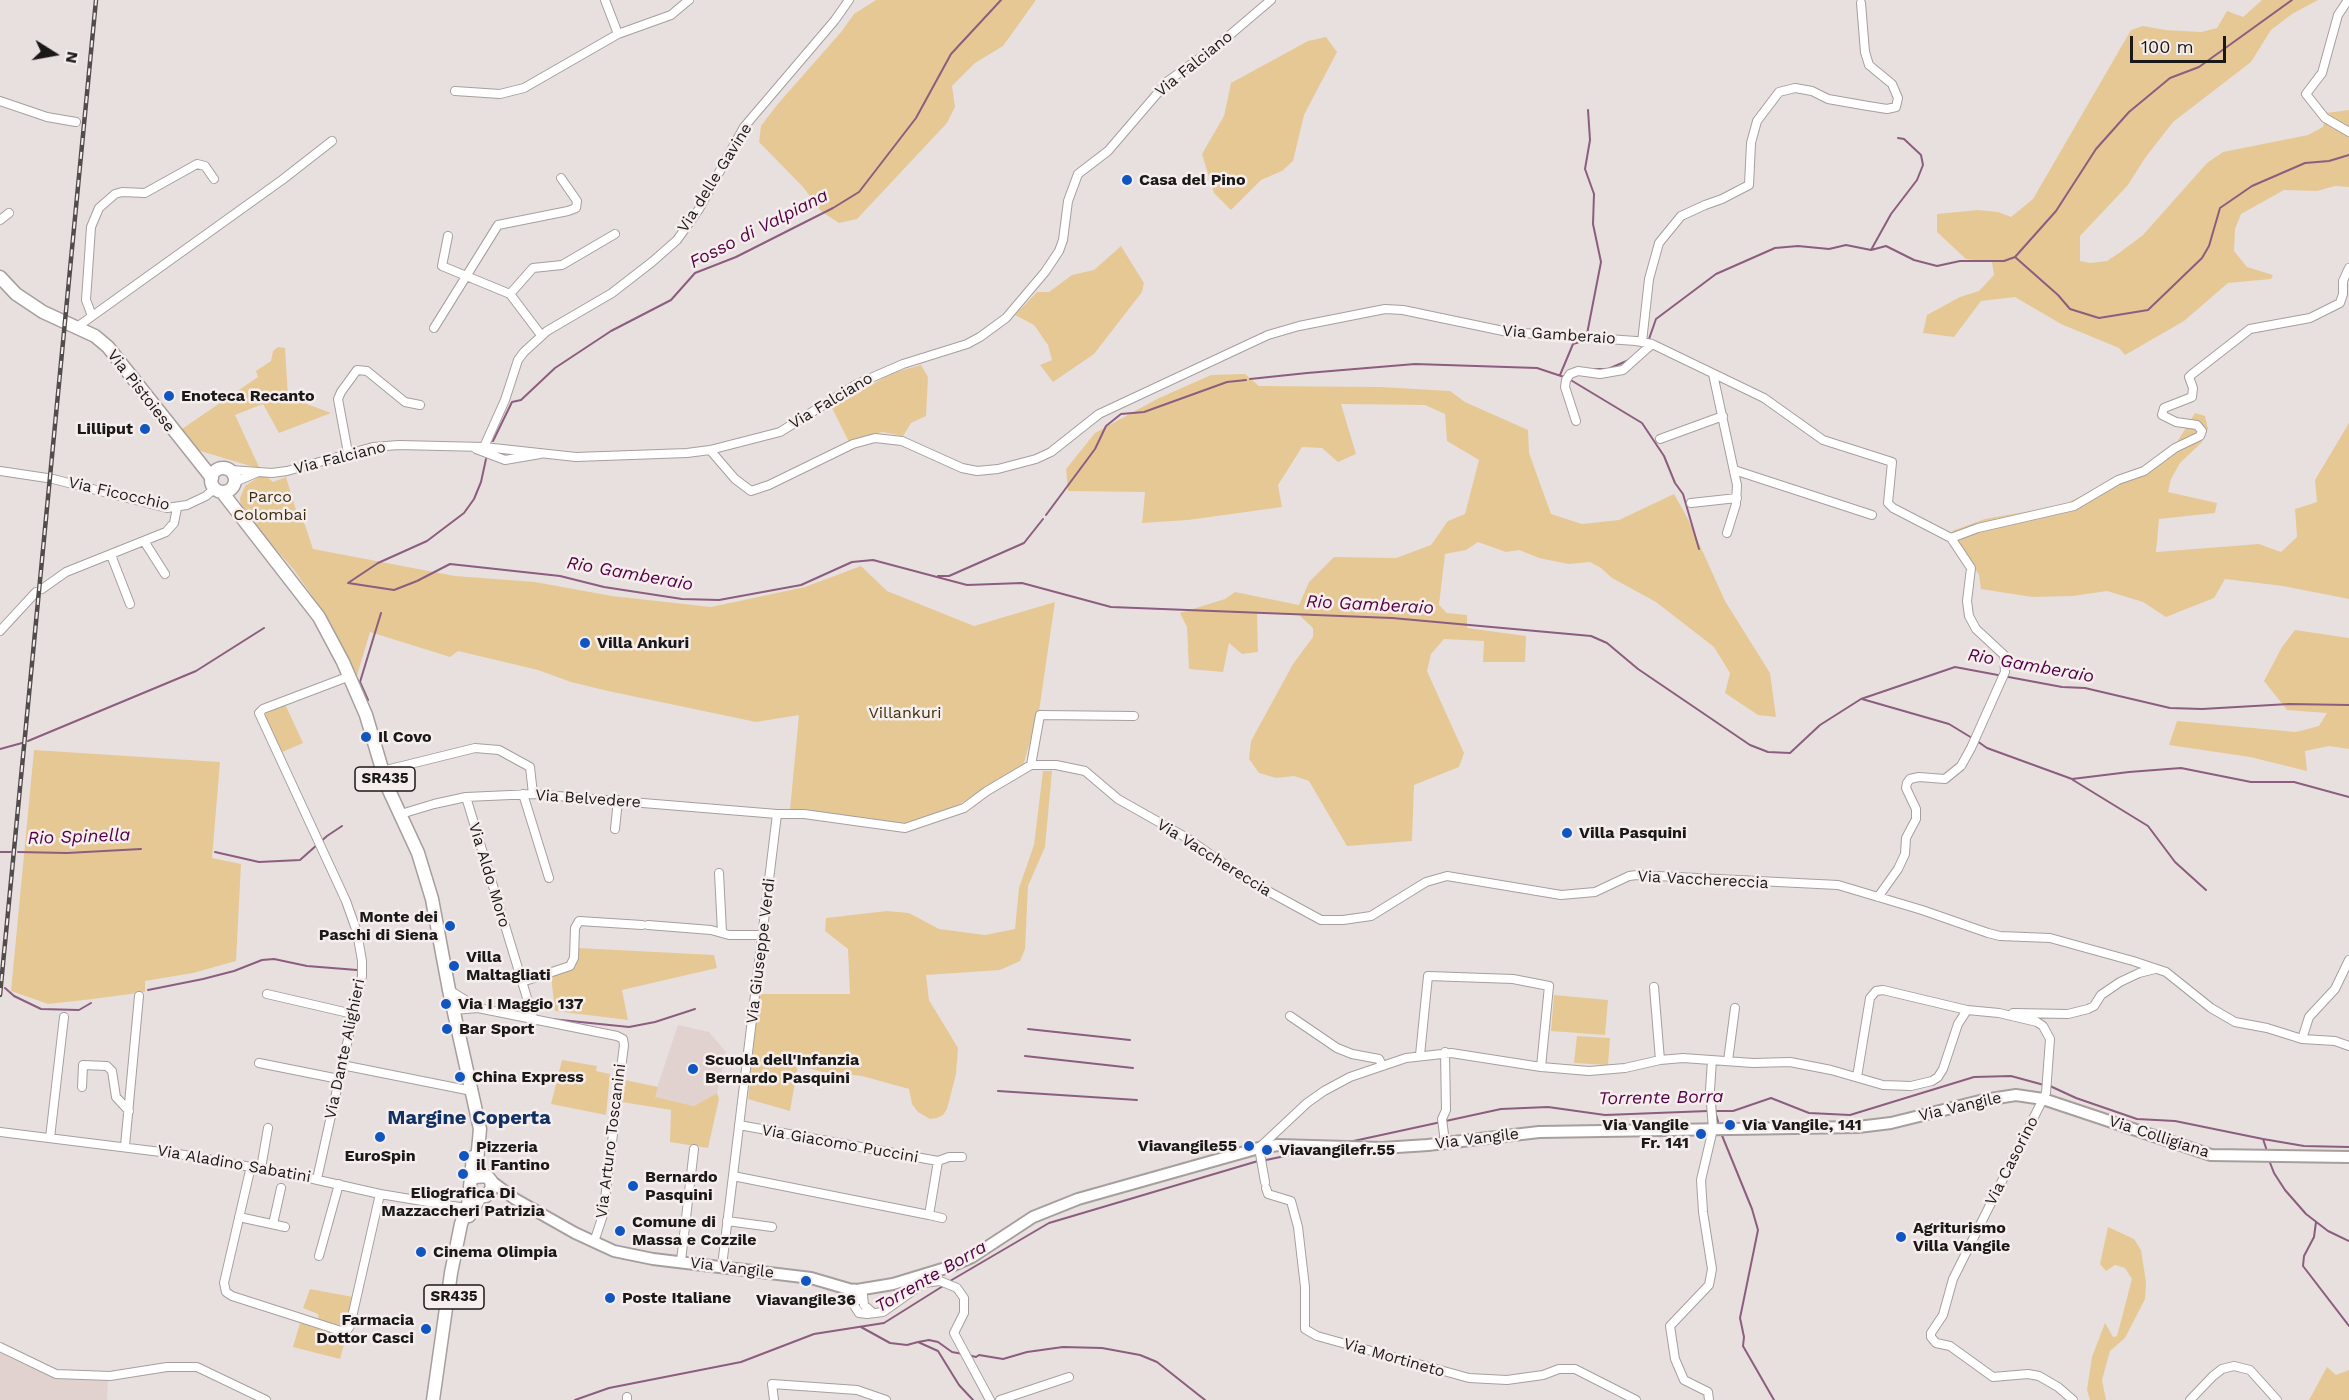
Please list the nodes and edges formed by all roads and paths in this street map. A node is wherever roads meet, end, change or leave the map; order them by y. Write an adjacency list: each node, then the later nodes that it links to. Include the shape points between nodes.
1 (605, 0): 7 (street)
2 (689, 0): 7 (street, via 661,20)
3 (849, 0): 26 (street, Via delle Gavine, via 744,127 699,209 677,240 612,294)
4 (1271, 0): 36 (street, Via Falciano, via 1168,81 1108,151 1078,174 1070,191 1059,251 1006,318 967,344 903,364 857,384 780,432)
5 (2348, 0): 11 (street, via 2338,15 2322,73 2306,94 2325,118)
6 (1861, 3): 27 (street, via 1869,65 1892,84 1898,98 1896,107 1887,109 1828,99 1795,88 1779,92 1757,121 1751,143 1749,185 1681,216 1659,243 1648,279)
7 (618, 34): 8 (street, via 514,92)
8 (455, 91)
9 (0, 101): 10 (street)
10 (76, 122)
11 (2349, 132)
12 (332, 141): 23 (street)
13 (561, 178): 20 (street, via 577,201 576,207 498,225)
14 (214, 179): 23 (street, via 205,166 197,164 145,193 115,194 99,208 91,227 86,300)
15 (9, 213): 16 (street)
16 (0, 220)
17 (615, 234): 22 (street, via 562,265 533,268)
18 (448, 236): 20 (street, via 442,266)
19 (2349, 268): 47 (street, via 2340,303 2310,318 2250,329 2189,377 2192,397 2164,408 2162,415 2197,425 2202,431 2200,436 2175,448 2144,471 2118,480 2073,506)
20 (466, 278): 22 (street); 25 (street)
21 (2, 282): 24 (main road, Via Pistoiese, via 43,312)
22 (510, 294): 26 (street)
23 (92, 316): 24 (street)
24 (77, 327): 41 (main road, Via Pistoiese, via 108,347 188,451)
25 (434, 328)
26 (541, 335): 35 (street, Via delle Gavine, via 518,360)
27 (1642, 342): 28 (street, Via Gamberaio); 36 (street, Via Gamberaio, via 1508,332 1385,309 1268,335 1099,414 1051,452 998,469 962,468 903,441 875,438 853,444 751,491)
28 (1653, 344): 29 (street, Via Gamberaio); 32 (street, via 1623,370 1570,374 1565,387)
29 (1713, 374): 31 (street); 47 (street, Via Gamberaio, via 1764,398 1828,443 1892,462 1888,503)
30 (420, 405): 37 (street, via 403,401 367,371 357,370 338,399)
31 (1723, 416): 33 (street); 39 (street)
32 (1576, 421)
33 (1660, 439)
34 (471, 447): 35 (street, Via Falciano); 37 (street, Via Falciano, via 399,445); 38 (street, via 505,460)
35 (483, 447): 38 (street, Via Falciano)
36 (710, 450): 38 (street, Via Falciano, via 600,457)
37 (348, 453): 41 (street, Via Falciano, via 287,471 260,472)
38 (544, 453)
39 (1734, 470): 42 (street); 45 (street)
40 (0, 471): 44 (street, Via Ficocchio, via 50,478 163,508)
41 (224, 481): 44 (street, Via Ficocchio, via 200,499); 53 (main road, SR435, via 235,508 319,617)
42 (1737, 498): 43 (street); 46 (street)
43 (1690, 503)
44 (177, 508): 48 (street, via 169,529)
45 (1872, 515)
46 (1727, 533)
47 (1951, 538): 66 (street, Via Gamberaio, via 1971,568 1967,601 1972,624 2004,655 2005,672 1961,766 1945,779 1919,777 1910,778 1907,783 1916,819 1898,869)
48 (144, 541): 49 (street); 50 (street)
49 (111, 555): 51 (street); 52 (street, via 63,574 39,590)
50 (165, 574)
51 (130, 604)
52 (0, 631)
53 (350, 676): 56 (main road, SR435, via 366,714); 81 (street, Via Dante Alighieri, via 259,713 346,901 358,938 362,971)
54 (1134, 716): 55 (street, via 1040,714)
55 (1031, 765): 62 (street, via 963,808 905,828); 66 (street, Via Vacchereccia, via 1085,771 1118,799 1187,838 1244,878 1314,917 1330,921 1375,914 1426,882 1447,876 1554,895 1595,892 1637,875 1845,886)
56 (382, 771): 58 (street, via 475,748 499,750 531,767); 61 (main road, SR435)
57 (523, 794): 58 (street, Via Belvedere); 59 (street, Via Belvedere); 65 (street)
58 (534, 794): 60 (street, Via Belvedere)
59 (466, 797): 61 (street, Via Belvedere); 71 (street, Via Aldo Moro)
60 (618, 800): 62 (street, Via Belvedere); 63 (street)
61 (400, 814): 73 (main road, SR435, via 424,871)
62 (777, 814): 68 (street, Via Giuseppe Verdi)
63 (615, 829)
64 (719, 873): 67 (street)
65 (549, 878)
66 (1878, 897): 70 (street, Via Vacchereccia, via 1988,933 2050,938)
67 (722, 932): 68 (street); 71 (street, via 579,921 570,966)
68 (763, 935): 102 (street, Via Giuseppe Verdi)
69 (2349, 960): 85 (street, via 2335,988 2309,1017)
70 (2155, 969): 80 (street, via 2120,982 2101,995 2094,1006 2080,1012); 85 (street, Via Vacchereccia, via 2172,975 2211,1008 2235,1022)
71 (522, 982): 84 (street, Via Aldo Moro)
72 (1654, 987): 89 (street)
73 (449, 990): 76 (street); 78 (main road, SR435)
74 (267, 994): 81 (street)
75 (139, 996): 101 (street)
76 (478, 1008): 78 (street); 84 (street)
77 (1735, 1008): 91 (street)
78 (453, 1010): 99 (main road, SR435)
79 (1967, 1010): 80 (street); 96 (street, Via Vangile, via 1955,1030 1943,1069 1932,1081 1899,1086); 96 (street, via 1876,991 1870,998)
80 (1999, 1013): 100 (street, via 2037,1022 2048,1033 2051,1047)
81 (353, 1014): 93 (street, Via Dante Alighieri)
82 (1290, 1016): 94 (street, via 1337,1048 1379,1059)
83 (63, 1017): 107 (street)
84 (534, 1021): 132 (street, Via Arturo Toscanini, via 623,1039 603,1215)
85 (2302, 1039): 86 (street, Via Vacchereccia)
86 (2349, 1046)
87 (1445, 1052): 88 (street, Via Vangile); 95 (street, Via Vangile); 108 (street)
88 (1420, 1055): 94 (street, Via Vangile); 95 (street, via 1428,976 1520,980 1549,986)
89 (1660, 1060): 90 (street, Via Vangile); 95 (street, Via Vangile, via 1600,1070)
90 (1712, 1060): 91 (street, Via Vangile); 104 (street)
91 (1728, 1061): 96 (street, Via Vangile, via 1804,1064)
92 (259, 1063): 97 (street)
93 (342, 1065): 97 (street, Via Dante Alighieri); 99 (street)
94 (1382, 1065): 106 (street, Via Vangile, via 1316,1096)
95 (1541, 1067)
96 (1857, 1077)
97 (339, 1079): 119 (street, Via Dante Alighieri)
98 (82, 1087): 101 (street, via 83,1065 109,1067 116,1097)
99 (472, 1091): 121 (main road, SR435, via 480,1132)
100 (2045, 1096): 104 (street, Via Vangile, via 2007,1096 1858,1127); 114 (street, Via Colligiana, via 2202,1153); 151 (street, Via Casorino, via 1953,1279 1943,1315 1931,1337 1993,1377 2039,1376)
101 (129, 1111): 110 (street)
102 (739, 1125): 115 (street, Via Giacomo Puccini); 118 (street, Via Giuseppe Verdi)
103 (268, 1128): 117 (street)
104 (1713, 1129): 108 (street, Via Vangile, via 1539,1132); 150 (street, via 1701,1180 1712,1269 1709,1285 1670,1326 1675,1359 1684,1380 1708,1392)
105 (0, 1132): 107 (street, Via Aladino Sabatini)
106 (1276, 1133): 109 (street); 111 (street, Via Vangile)
107 (50, 1138): 110 (street, Via Aladino Sabatini)
108 (1445, 1142): 109 (street, Via Vangile, via 1382,1148)
109 (1283, 1145): 111 (street, Via Vangile)
110 (125, 1146): 116 (street, Via Aladino Sabatini)
111 (1259, 1148): 136 (street, Via Vangile, via 1078,1199 1033,1217 972,1257 949,1267); 140 (street, Via Mortineto, via 1268,1194 1291,1201 1298,1227 1305,1329 1317,1336 1468,1378 1507,1380 1543,1376 1567,1368)
112 (694, 1149): 134 (street)
113 (962, 1157): 115 (street)
114 (2349, 1157)
115 (938, 1161): 125 (street, Via Giacomo Puccini)
116 (251, 1166): 117 (street, Via Aladino Sabatini); 126 (street)
117 (261, 1168): 119 (street, Via Aladino Sabatini)
118 (733, 1176): 125 (street); 128 (street, Via Giuseppe Verdi)
119 (317, 1179): 120 (street, Via Aladino Sabatini)
120 (339, 1184): 123 (street, Via Aladino Sabatini); 133 (street)
121 (480, 1187): 124 (main road, SR435); 132 (street, Via Vangile, via 515,1199); 143 (main road, SR435, via 461,1256)
122 (281, 1188): 129 (street)
123 (380, 1194): 124 (street, Via Aladino Sabatini); 126 (street, via 346,1331 227,1293 224,1286)
124 (465, 1208): 142 (main road, SR435)
125 (929, 1215): 127 (street)
126 (239, 1217): 129 (street)
127 (942, 1218)
128 (728, 1221): 131 (street); 135 (street, Via Giuseppe Verdi)
129 (273, 1224): 130 (street)
130 (285, 1227)
131 (772, 1227)
132 (594, 1242): 134 (street, Via Vangile, via 624,1253)
133 (319, 1256)
134 (681, 1261): 135 (street, Via Vangile)
135 (722, 1266): 136 (street, Via Vangile, via 815,1279)
136 (855, 1295): 137 (street); 137 (street, via 859,1313)
137 (873, 1313): 146 (street, via 883,1312 924,1284 940,1281 957,1288 964,1298 964,1312 954,1333)
138 (0, 1347): 141 (street, via 56,1374 110,1376 167,1367 197,1367)
139 (1069, 1377): 147 (street)
140 (1620, 1390): 148 (street); 149 (street, Via Mortineto)
141 (266, 1400)
142 (432, 1400)
143 (438, 1400)
144 (774, 1400): 145 (street, via 772,1384 857,1390)
145 (886, 1400)
146 (990, 1400)
147 (1000, 1400)
148 (1622, 1400)
149 (1636, 1400)
150 (1710, 1400)
151 (2073, 1400)
152 (2190, 1400): 153 (street, via 2222,1369 2240,1366 2254,1373)
153 (2277, 1400)

